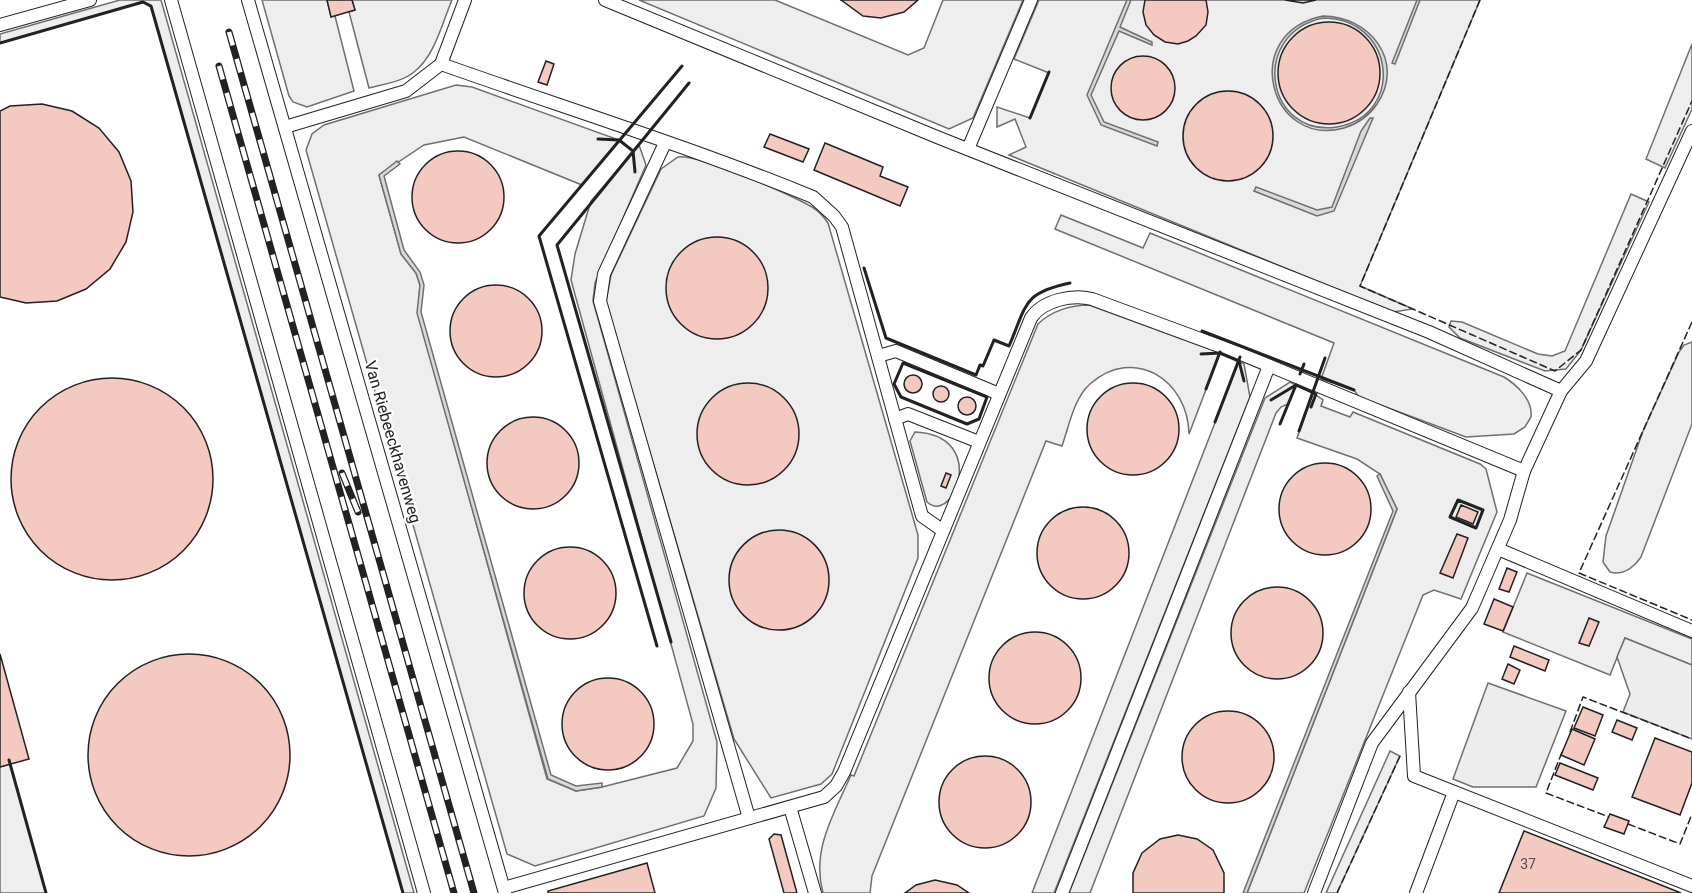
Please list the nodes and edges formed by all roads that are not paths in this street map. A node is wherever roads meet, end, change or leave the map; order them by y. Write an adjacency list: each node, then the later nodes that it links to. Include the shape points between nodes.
1 (90, 0): 7 (lane)
2 (171, 0): 29 (lane)
3 (248, 0): 9 (lane, Van Riebeeckhavenweg)
4 (465, 0): 8 (lane)
5 (605, 0): 12 (lane)
6 (1031, 0): 12 (lane)
7 (0, 25)
8 (441, 64): 9 (lane, via 406,91); 11 (lane)
9 (285, 127): 28 (lane, Van Riebeeckhavenweg)
10 (1692, 131): 15 (lane, via 1586,361)
11 (665, 143): 13 (lane, via 730,163 813,197 824,206 842,227); 26 (lane, via 604,274 600,301)
12 (968, 148): 15 (lane, via 1429,332)
13 (878, 356): 16 (lane, via 896,351); 17 (lane)
14 (1269, 366): 16 (lane, via 1092,298 1073,297 1036,311); 19 (lane); 31 (lane)
15 (1561, 391): 19 (lane)
16 (999, 394): 18 (lane)
17 (895, 419): 18 (lane, via 908,414); 20 (lane, via 922,516)
18 (979, 442): 20 (lane)
19 (1524, 471): 21 (lane)
20 (942, 530): 25 (lane, via 839,782 824,797)
21 (1498, 549): 22 (lane); 23 (lane, via 1472,608)
22 (1692, 631)
23 (1408, 692): 24 (lane, via 1414,776); 32 (lane, via 1372,743)
24 (1454, 792): 27 (lane); 33 (lane)
25 (790, 807): 26 (lane); 30 (lane)
26 (749, 818): 28 (lane)
27 (1692, 886)
28 (505, 891)
29 (424, 893)
30 (815, 893)
31 (1062, 893)
32 (1314, 893)
33 (1416, 893)

